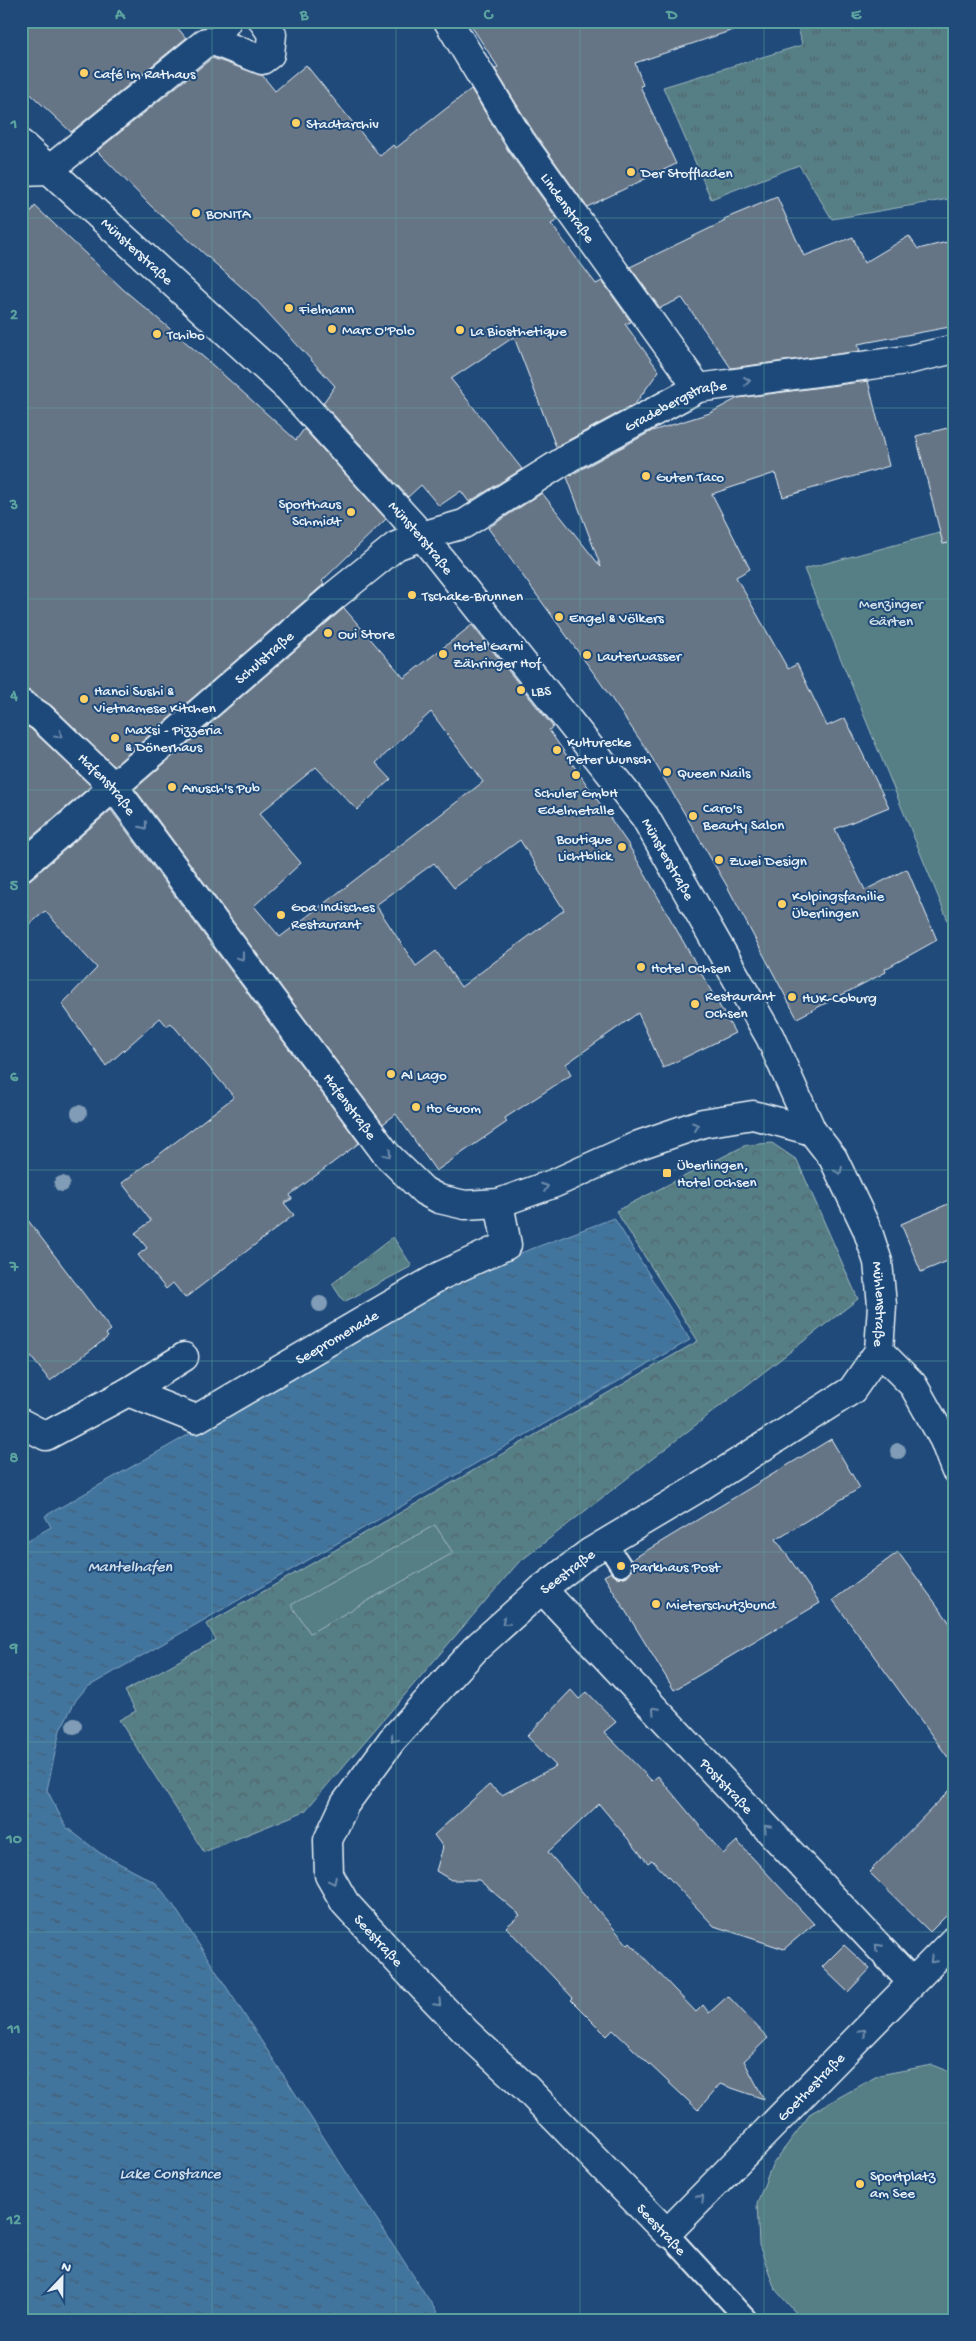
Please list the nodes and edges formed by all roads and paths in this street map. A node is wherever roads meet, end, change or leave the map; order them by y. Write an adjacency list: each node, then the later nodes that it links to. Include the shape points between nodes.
1 (264, 21): 4 (street, via 272,34 270,54 262,60 216,42 206,42)
2 (448, 21): 7 (street, Lindenstraße, via 520,140)
3 (21, 144): 4 (street, Münsterstraße)
4 (49, 170): 5 (street); 8 (street, Münsterstraße, via 289,388)
5 (21, 171)
6 (955, 349): 7 (street, Gradebergstraße, one-way to 6, via 908,360)
7 (698, 388): 8 (street, Gradebergstraße, via 570,457 464,524)
8 (422, 536): 10 (street, Schulstraße, via 396,546 334,596); 12 (street, Münsterstraße, via 645,817 770,1037)
9 (21, 704): 10 (street, Hafenstraße, one-way to 10, via 41,717)
10 (114, 787): 11 (street, Schulstraße); 13 (street, Hafenstraße, one-way to 13, via 387,1155 424,1191 439,1199 465,1205)
11 (21, 867)
12 (812, 1131): 13 (street, Hafenstraße, one-way to 12, via 555,1183 639,1145 703,1124 753,1115); 14 (street, Mühlenstraße, one-way to 14, via 833,1158 867,1230 878,1262 882,1305)
13 (499, 1203): 16 (street, Seepromenade, via 507,1245 440,1276 196,1419)
14 (879, 1351): 18 (street, Mühlenstraße, via 913,1385 944,1440); 19 (street, Seestraße, via 852,1390 827,1408)
15 (184, 1357): 16 (street)
16 (128, 1392): 17 (street, via 46,1436)
17 (21, 1422)
18 (955, 1470)
19 (606, 1543): 20 (lane, Seestraße); 21 (street, Seestraße)
20 (621, 1566)
21 (542, 1589): 23 (street, Poststraße, one-way to 21, via 685,1735); 24 (street, Seestraße, one-way to 24, via 475,1649 392,1740 345,1804 328,1840 330,1875 344,1903 412,1976)
22 (955, 1939): 23 (street, Goethestraße, one-way to 23)
23 (912, 1982): 24 (street, Goethestraße, one-way to 23)
24 (667, 2233): 25 (lane, Seestraße)
25 (746, 2320)

